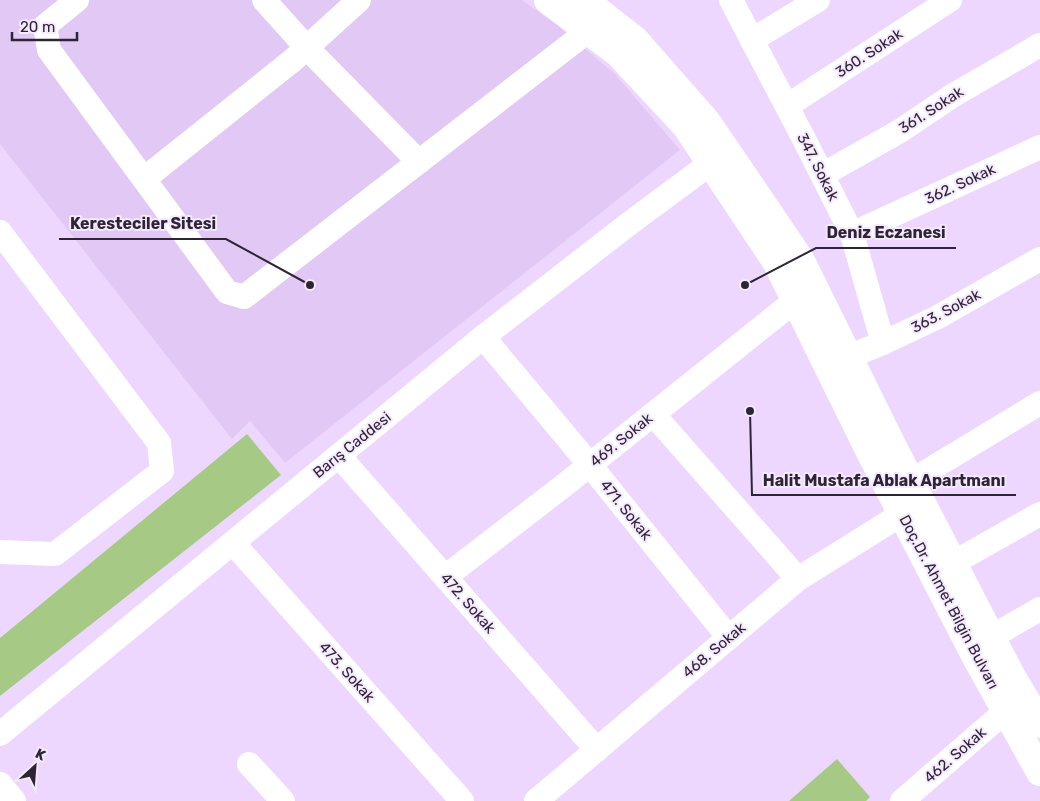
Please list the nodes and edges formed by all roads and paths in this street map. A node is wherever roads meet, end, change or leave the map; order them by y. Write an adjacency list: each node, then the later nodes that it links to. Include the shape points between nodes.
1 (77, 0): 18 (street, via 45,26 49,50)
2 (264, 0): 12 (street)
3 (360, 0): 12 (street)
4 (548, 0): 9 (main road, Doç.Dr. Ahmet Bilgin Bulvarı)
5 (584, 0): 25 (main road, Doç.Dr. Ahmet Bilgin Bulvarı, via 635,40 707,122 800,259)
6 (731, 0): 10 (street, 347. Sokak)
7 (818, 0): 10 (street)
8 (950, 0): 13 (street, 360. Sokak)
9 (588, 31): 15 (street); 16 (main road, Doç.Dr. Ahmet Bilgin Bulvarı, via 618,54 686,126)
10 (752, 40): 13 (street, 347. Sokak)
11 (1040, 45): 17 (street, 361. Sokak)
12 (307, 48): 15 (street); 18 (street)
13 (787, 106): 17 (street, 347. Sokak)
14 (1040, 147): 20 (street, 362. Sokak)
15 (419, 162): 18 (street, via 244,297 227,292)
16 (711, 163): 22 (main road, Doç.Dr. Ahmet Bilgin Bulvarı, via 777,263); 23 (street, Barış Caddesi)
17 (822, 175): 20 (street, 347. Sokak)
18 (144, 178)
19 (0, 232): 34 (street, via 159,443 162,470 55,554)
20 (852, 234): 24 (street, 347. Sokak)
21 (1040, 259): 24 (street, 363. Sokak, via 938,317)
22 (796, 300): 27 (street, 469. Sokak); 31 (main road, Doç.Dr. Ahmet Bilgin Bulvarı)
23 (483, 338): 28 (street, Barış Caddesi); 29 (street, 471. Sokak)
24 (883, 343): 25 (street, 363. Sokak)
25 (848, 357): 30 (main road, Doç.Dr. Ahmet Bilgin Bulvarı)
26 (1040, 403): 30 (street)
27 (653, 414): 29 (street, 469. Sokak); 37 (street)
28 (339, 456): 33 (street, Barış Caddesi); 36 (street, 472. Sokak)
29 (590, 465): 36 (street, 469. Sokak); 39 (street, 471. Sokak)
30 (911, 481): 35 (main road, Doç.Dr. Ahmet Bilgin Bulvarı)
31 (902, 514): 37 (street, 468. Sokak); 41 (main road, Doç.Dr. Ahmet Bilgin Bulvarı, via 975,654)
32 (1040, 514): 35 (street)
33 (233, 543): 42 (street, Barış Caddesi); 49 (street, 473. Sokak)
34 (0, 552)
35 (953, 563): 40 (main road, Doç.Dr. Ahmet Bilgin Bulvarı)
36 (445, 576): 43 (street, 472. Sokak)
37 (798, 579): 39 (street, 468. Sokak)
38 (1040, 609): 40 (street)
39 (729, 638): 43 (street, 468. Sokak)
40 (991, 638): 41 (main road, Doç.Dr. Ahmet Bilgin Bulvarı)
41 (1028, 707): 45 (main road, Doç.Dr. Ahmet Bilgin Bulvarı); 51 (street, 462. Sokak)
42 (0, 734)
43 (597, 750): 50 (street, 468. Sokak)
44 (249, 764): 48 (street)
45 (1040, 772)
46 (0, 784): 47 (street)
47 (14, 801)
48 (283, 801)
49 (462, 801)
50 (536, 801)
51 (902, 801)

